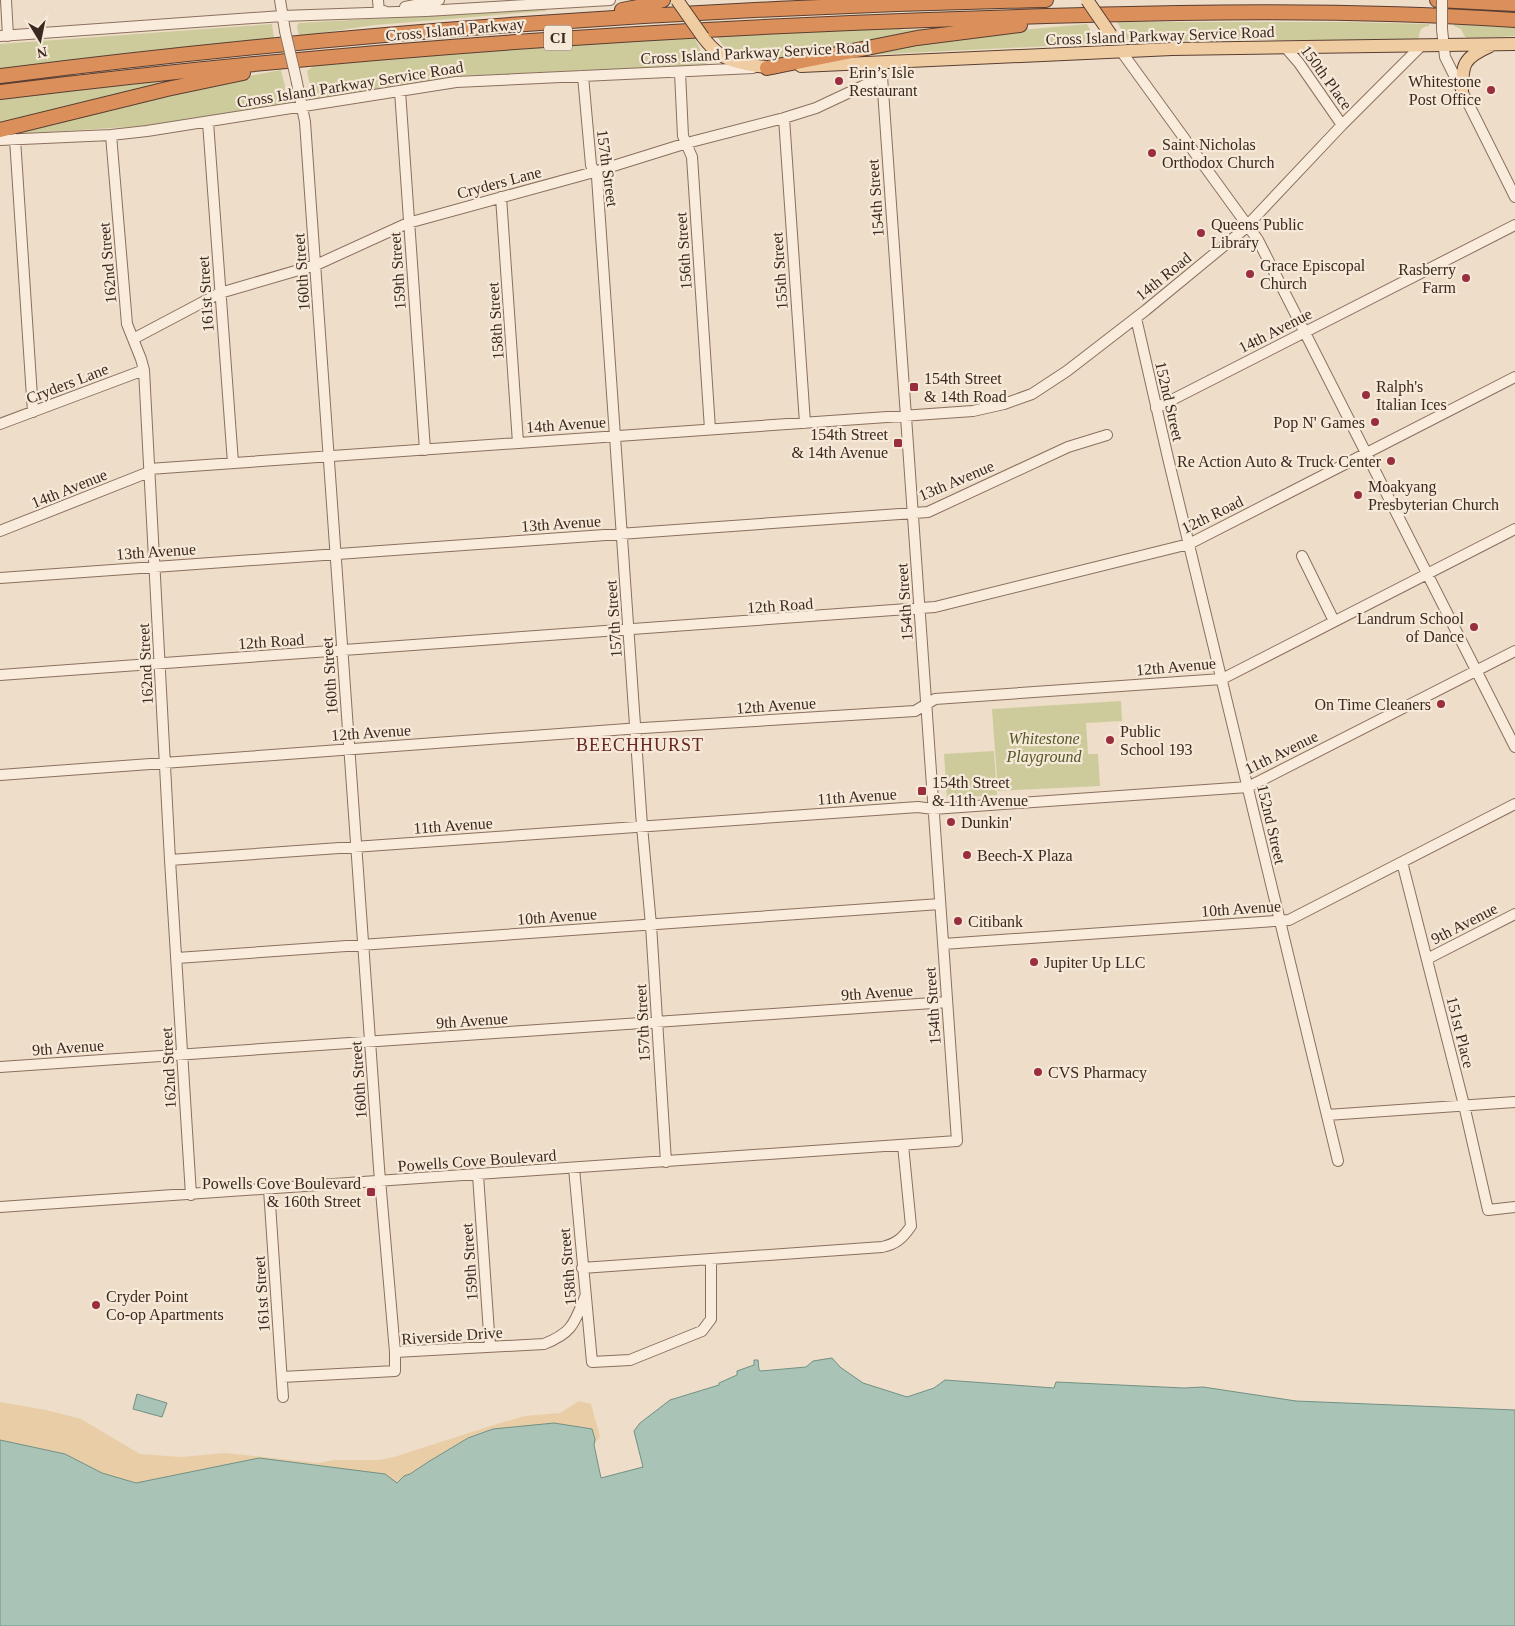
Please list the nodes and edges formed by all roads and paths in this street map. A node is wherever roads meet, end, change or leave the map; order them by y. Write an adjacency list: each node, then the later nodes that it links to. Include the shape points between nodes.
1 (6, 0): 20 (street)
2 (280, 0): 17 (street, 160th Street)
3 (378, 0): 15 (street)
4 (439, 0): 15 (street)
5 (610, 0): 15 (street)
6 (663, 0): 19 (highway, via 630,9)
7 (677, 0): 29 (main road, bridge, via 713,49 724,57)
8 (782, 0): 14 (highway)
9 (1046, 0): 14 (highway, Cross Island Parkway / CI)
10 (1087, 0): 26 (main road, bridge)
11 (1437, 0): 13 (highway)
12 (1442, 0): 23 (street, bridge)
13 (1515, 4)
14 (874, 5): 19 (highway, Cross Island Parkway / CI)
15 (379, 12): 17 (street)
16 (1118, 15): 18 (highway, Cross Island Parkway / CI, via 1378,14); 27 (highway, Cross Island Parkway / CI, via 742,27); 29 (highway, via 941,34)
17 (282, 16): 20 (street); 37 (street, 160th Street, bridge)
18 (1515, 20)
19 (459, 29): 31 (highway, Cross Island Parkway / CI, via 217,51)
20 (4, 36)
21 (1515, 44): 22 (main road, Cross Island Parkway Service Road)
22 (1491, 45): 23 (main road, Cross Island Parkway Service Road); 36 (main road, via 1463,66)
23 (1443, 46): 24 (main road, Cross Island Parkway Service Road); 36 (street)
24 (1420, 47): 25 (main road, Cross Island Parkway Service Road); 40 (street, 14th Road)
25 (1286, 48): 26 (main road, Cross Island Parkway Service Road); 40 (street, 150th Place)
26 (1121, 51): 28 (main road, Cross Island Parkway Service Road); 50 (street)
27 (310, 59): 35 (highway, Cross Island Parkway / CI); 41 (highway, via 167,89)
28 (881, 62): 29 (main road, Cross Island Parkway Service Road); 33 (street, 154th Street)
29 (767, 68): 30 (street, Cross Island Parkway Service Road)
30 (680, 72): 32 (street, Cross Island Parkway Service Road); 45 (street, 156th Street, via 683,136)
31 (0, 76)
32 (583, 76): 34 (street, Cross Island Parkway Service Road, via 463,82); 46 (street, 157th Street, via 590,165)
33 (882, 77): 38 (street, Cryders Lane, via 816,108); 62 (street, 154th Street)
34 (400, 91): 37 (street, Cross Island Parkway Service Road); 49 (street, 159th Street)
35 (0, 92)
36 (1462, 92): 48 (street)
37 (303, 107): 39 (street, Cross Island Parkway Service Road); 52 (street, 160th Street)
38 (784, 118): 45 (street, Cryders Lane); 63 (street, 155th Street)
39 (208, 122): 42 (street, Cross Island Parkway Service Road); 53 (street, 161st Street)
40 (1342, 125): 50 (street, 14th Road)
41 (0, 130)
42 (111, 135): 43 (street, Cross Island Parkway Service Road); 56 (street, 162nd Street, via 127,324)
43 (15, 139): 44 (street, Cross Island Parkway Service Road); 61 (street)
44 (0, 140)
45 (687, 143): 46 (street, Cryders Lane); 65 (street, 156th Street, via 692,157)
46 (594, 172): 47 (street, Cryders Lane); 67 (street, 157th Street, via 597,176)
47 (501, 197): 49 (street, Cryders Lane); 68 (street, 158th Street)
48 (1515, 197)
49 (408, 222): 52 (street, Cryders Lane); 69 (street, 159th Street)
50 (1248, 225): 54 (street, 14th Road); 55 (street)
51 (1515, 225): 55 (street, 14th Avenue)
52 (316, 265): 53 (street, Cryders Lane); 71 (street, 160th Street)
53 (220, 293): 56 (street, Cryders Lane); 72 (street, 161st Street)
54 (1136, 318): 59 (street, 152nd Street); 60 (street, 14th Road, via 1032,394)
55 (1305, 332): 59 (street, 14th Avenue); 70 (street)
56 (133, 339): 57 (street, 162nd Street)
57 (144, 370): 61 (street, Cryders Lane); 73 (street, 162nd Street)
58 (1515, 377): 70 (street, 12th Road)
59 (1156, 408): 78 (street, 152nd Street)
60 (985, 409): 62 (street, 14th Avenue)
61 (33, 412): 64 (street, Cryders Lane)
62 (905, 415): 63 (street, 14th Avenue); 74 (street, 154th Street)
63 (805, 422): 65 (street, 14th Avenue)
64 (0, 424)
65 (710, 429): 67 (street, 14th Avenue)
66 (1108, 435): 74 (street, 13th Avenue, via 1068,447 928,512)
67 (615, 436): 68 (street, 14th Avenue); 77 (street, 157th Street)
68 (518, 443): 69 (street, 14th Avenue)
69 (425, 450): 71 (street, 14th Avenue)
70 (1366, 453): 78 (street, 12th Road); 82 (street)
71 (329, 456): 72 (street, 14th Avenue); 79 (street, 160th Street)
72 (233, 463): 73 (street, 14th Avenue)
73 (149, 471): 76 (street, 14th Avenue); 81 (street, 162nd Street)
74 (913, 513): 77 (street, 13th Avenue); 84 (street, 154th Street)
75 (1515, 529): 82 (street, 12th Avenue)
76 (0, 532)
77 (622, 534): 79 (street, 13th Avenue); 86 (street, 157th Street)
78 (1189, 544): 84 (street, 12th Road); 92 (street, 152nd Street)
79 (336, 553): 81 (street, 13th Avenue); 87 (street, 160th Street)
80 (1302, 556): 85 (street)
81 (155, 566): 83 (street, 13th Avenue); 89 (street, 162nd Street)
82 (1427, 574): 85 (street, 12th Avenue); 90 (street)
83 (0, 578)
84 (919, 610): 86 (street, 12th Road); 93 (street, 154th Street)
85 (1334, 621): 92 (street, 12th Avenue)
86 (629, 631): 87 (street, 12th Road); 94 (street, 157th Street)
87 (343, 651): 89 (street, 12th Road); 96 (street, 160th Street)
88 (1515, 651): 90 (street, 11th Avenue)
89 (160, 664): 91 (street, 12th Road); 97 (street, 162nd Street)
90 (1477, 670): 95 (street); 99 (street, 11th Avenue)
91 (0, 676)
92 (1222, 679): 93 (street, 12th Avenue, via 935,699); 99 (street, 152nd Street)
93 (926, 705): 94 (street, 12th Avenue, via 915,711); 101 (street, 154th Street)
94 (636, 729): 96 (street, 12th Avenue); 102 (street, 157th Street)
95 (1515, 747)
96 (350, 749): 97 (street, 12th Avenue); 103 (street, 160th Street)
97 (166, 762): 98 (street, 12th Avenue); 104 (street, 162nd Street)
98 (0, 775)
99 (1248, 787): 101 (street, 11th Avenue); 108 (street, 152nd Street)
100 (1515, 804): 105 (street, 10th Avenue)
101 (933, 809): 102 (street, 11th Avenue, via 918,807); 106 (street, 154th Street)
102 (642, 826): 103 (street, 11th Avenue); 109 (street, 157th Street)
103 (356, 847): 104 (street, 11th Avenue); 111 (street, 160th Street)
104 (170, 860): 113 (street, 162nd Street)
105 (1402, 862): 108 (street, 10th Avenue, via 1289,920); 114 (street, 151st Place)
106 (940, 904): 109 (street, 10th Avenue); 112 (street, 154th Street)
107 (1514, 915): 110 (street); 114 (street, 9th Avenue)
108 (1280, 920): 112 (street, 10th Avenue); 122 (street, 152nd Street)
109 (651, 925): 111 (street, 10th Avenue); 116 (street, 157th Street)
110 (1515, 926)
111 (363, 944): 113 (street, 10th Avenue); 117 (street, 160th Street)
112 (943, 944): 115 (street, 154th Street)
113 (177, 958): 118 (street, 162nd Street)
114 (1427, 958): 121 (street, 151st Place)
115 (947, 1002): 116 (street, 9th Avenue); 123 (street, 154th Street)
116 (656, 1022): 117 (street, 9th Avenue); 125 (street, 157th Street)
117 (370, 1043): 118 (street, 9th Avenue); 129 (street, 160th Street)
118 (183, 1055): 119 (street, 9th Avenue); 131 (street, 162nd Street)
119 (0, 1067)
120 (1515, 1102): 121 (street)
121 (1464, 1105): 122 (street); 133 (street, 151st Place, via 1488,1210)
122 (1327, 1115): 126 (street, 152nd Street)
123 (957, 1141): 124 (street, Powells Cove Boulevard)
124 (903, 1145): 125 (street, Powells Cove Boulevard); 134 (street, via 911,1226 894,1245)
125 (666, 1162): 127 (street, Powells Cove Boulevard)
126 (1338, 1162)
127 (574, 1168): 128 (street, Powells Cove Boulevard); 135 (street, 158th Street)
128 (478, 1175): 129 (street, Powells Cove Boulevard); 137 (street, 159th Street)
129 (380, 1182): 130 (street, Powells Cove Boulevard); 138 (street, 160th Street)
130 (269, 1190): 131 (street, Powells Cove Boulevard); 139 (street, 161st Street)
131 (191, 1195): 132 (street, Powells Cove Boulevard)
132 (0, 1207)
133 (1515, 1207)
134 (711, 1259): 135 (street); 136 (street, 158th Street, via 711,1320 702,1331 630,1360 592,1362)
135 (582, 1268): 136 (street, 158th Street)
136 (585, 1296): 137 (street, Riverside Drive, via 570,1330 558,1338 544,1344)
137 (490, 1347): 138 (street, Riverside Drive)
138 (395, 1352): 139 (street, Riverside Drive, via 395,1370)
139 (282, 1377): 140 (street, 161st Street)
140 (283, 1397)

